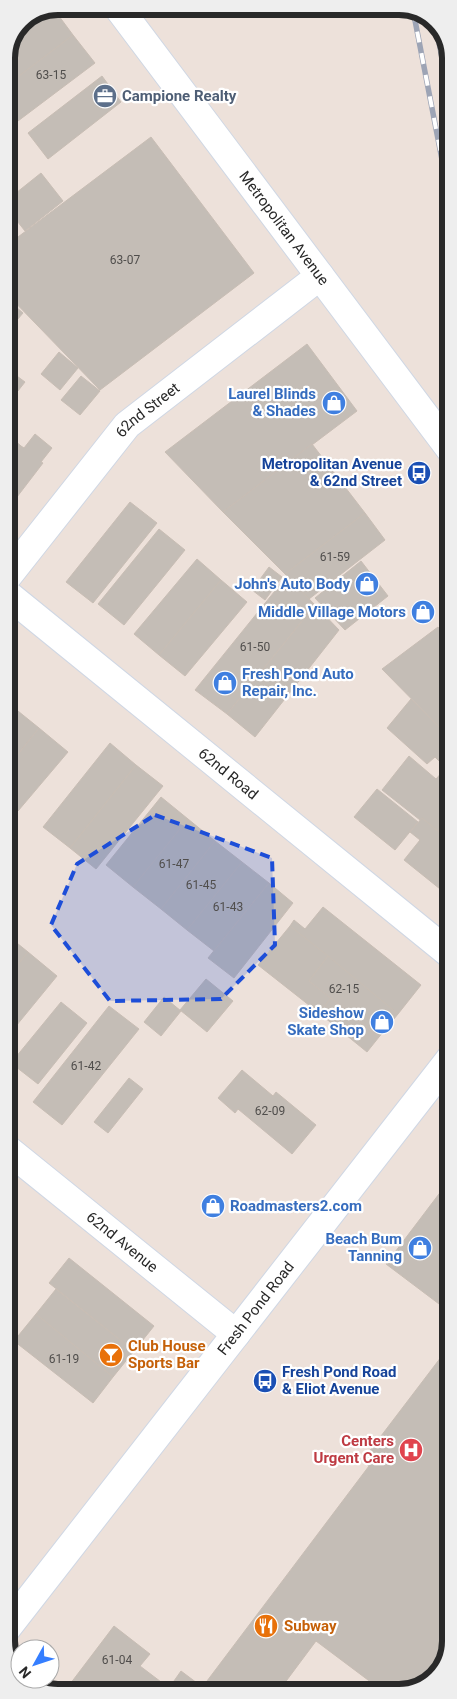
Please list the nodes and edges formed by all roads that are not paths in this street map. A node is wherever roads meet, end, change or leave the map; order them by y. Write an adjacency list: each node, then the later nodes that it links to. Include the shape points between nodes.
1 (124, 15): 2 (street, Metropolitan Avenue)
2 (320, 276): 3 (street, Metropolitan Avenue); 4 (street, 62nd Street, via 127,425)
3 (442, 438)
4 (15, 567)
5 (15, 601): 6 (street, 62nd Road)
6 (442, 947)
7 (442, 1070): 9 (street, Fresh Pond Road)
8 (15, 1155): 9 (street, 62nd Avenue)
9 (236, 1334): 10 (street, Fresh Pond Road)
10 (15, 1618)

